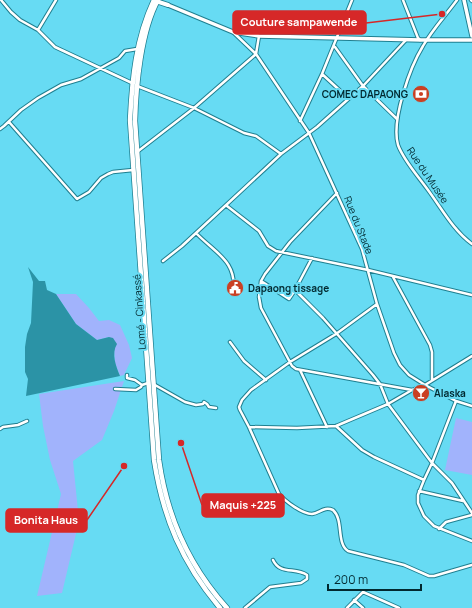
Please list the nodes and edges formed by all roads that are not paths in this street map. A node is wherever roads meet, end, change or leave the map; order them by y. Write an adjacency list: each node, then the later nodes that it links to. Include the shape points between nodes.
1 (1, 0): 9 (street, via 10,12)
2 (56, 0): 9 (street)
3 (156, 0): 8 (main road); 19 (highway, Lomé - Cinkassé, via 145,20); 23 (highway, Lomé - Cinkassé)
4 (352, 0): 13 (street)
5 (403, 0): 15 (street)
6 (457, 0): 16 (street, Rue du Musée)
7 (464, 0): 12 (street)
8 (168, 5): 10 (street)
9 (38, 30): 21 (street, via 55,47)
10 (233, 32): 11 (street); 20 (street, Rue du Stade)
11 (260, 36): 13 (street); 20 (street)
12 (472, 36)
13 (337, 38): 14 (street); 18 (street)
14 (406, 40): 15 (street); 24 (street)
15 (421, 40): 16 (street)
16 (427, 40): 17 (street); 27 (street, Rue du Musée, via 411,71)
17 (472, 40)
18 (334, 46): 22 (street); 24 (street)
19 (138, 49): 21 (street, via 125,51 119,58); 23 (highway, Lomé - Cinkassé)
20 (256, 54): 26 (street); 28 (street, Rue du Stade)
21 (100, 68): 23 (street); 29 (street, via 77,81 60,85 38,98)
22 (322, 74): 25 (street); 28 (street)
23 (134, 84): 26 (street); 32 (highway, Lomé - Cinkassé, via 130,120)
24 (363, 86): 25 (street); 27 (street)
25 (348, 98): 31 (street)
26 (194, 108): 32 (street); 33 (street, via 244,133 256,136)
27 (397, 119): 38 (street, Rue du Musée, via 398,142 402,154 456,230)
28 (300, 121): 31 (street, Rue du Stade)
29 (9, 122): 30 (street); 34 (street, via 77,199 89,192 108,174)
30 (0, 129)
31 (309, 133): 33 (street); 35 (street, Rue du Stade)
32 (134, 153): 34 (highway, Lomé - Cinkassé); 57 (highway, Lomé - Cinkassé)
33 (281, 154): 36 (street)
34 (133, 170): 57 (highway, Lomé - Cinkassé)
35 (337, 193): 39 (street); 42 (street, Rue du Stade, via 362,249)
36 (226, 206): 37 (street); 39 (street, via 259,231 268,246)
37 (196, 233): 41 (street); 46 (street, via 224,258 234,282)
38 (472, 244)
39 (282, 252): 40 (street); 44 (street)
40 (312, 258): 42 (street); 45 (street)
41 (163, 261)
42 (368, 270): 43 (street); 48 (street, Rue du Stade)
43 (393, 277): 47 (street); 56 (street, via 430,345)
44 (261, 282): 45 (street, via 288,299); 52 (street, via 261,308)
45 (295, 290): 49 (street)
46 (233, 293)
47 (472, 295)
48 (377, 304): 49 (street); 60 (street, Rue du Stade, via 400,365 409,375)
49 (336, 334): 52 (street); 58 (street)
50 (230, 342): 55 (street, via 244,360)
51 (472, 356): 56 (street)
52 (290, 362): 53 (street, via 294,368); 55 (street)
53 (300, 370): 58 (street); 70 (street)
54 (127, 375): 59 (street, via 127,378)
55 (266, 380): 69 (street, via 248,393 240,403 240,410)
56 (432, 380): 60 (street)
57 (151, 383): 59 (street); 66 (street, via 185,402 196,405 204,402); 77 (highway, Lomé - Cinkassé, via 154,460 158,486)
58 (380, 384): 62 (street); 64 (street)
59 (142, 385): 61 (street, via 136,390)
60 (425, 385): 62 (street); 63 (street, Rue du Stade)
61 (115, 389)
62 (412, 390): 64 (street)
63 (456, 401): 65 (street, Rue du Stade); 72 (street)
64 (388, 404): 68 (street); 72 (street)
65 (472, 406)
66 (216, 408)
67 (27, 421): 71 (street)
68 (336, 426): 70 (street); 73 (street, via 368,454)
69 (249, 427): 70 (street); 81 (street, via 279,494 306,513 327,508 333,510 338,517 343,547 348,551 404,565 429,576)
70 (327, 427)
71 (0, 429)
72 (432, 463): 73 (street); 75 (street, via 452,483)
73 (424, 480): 74 (street)
74 (419, 491): 75 (street); 78 (street, via 418,503 424,516)
75 (463, 501): 76 (street)
76 (472, 514): 78 (street, via 446,522)
77 (171, 522): 83 (highway, Lomé - Cinkassé, via 181,550 194,573); 84 (highway, Lomé - Cinkassé, via 198,570 213,593)
78 (439, 529): 79 (street)
79 (472, 541)
80 (273, 560): 85 (street, via 277,567 303,573 307,578 301,583 268,588)
81 (472, 565)
82 (354, 600): 86 (street); 87 (street); 88 (street, via 363,592)
83 (220, 608)
84 (227, 608)
85 (246, 608)
86 (347, 608)
87 (363, 608)
88 (399, 608)

